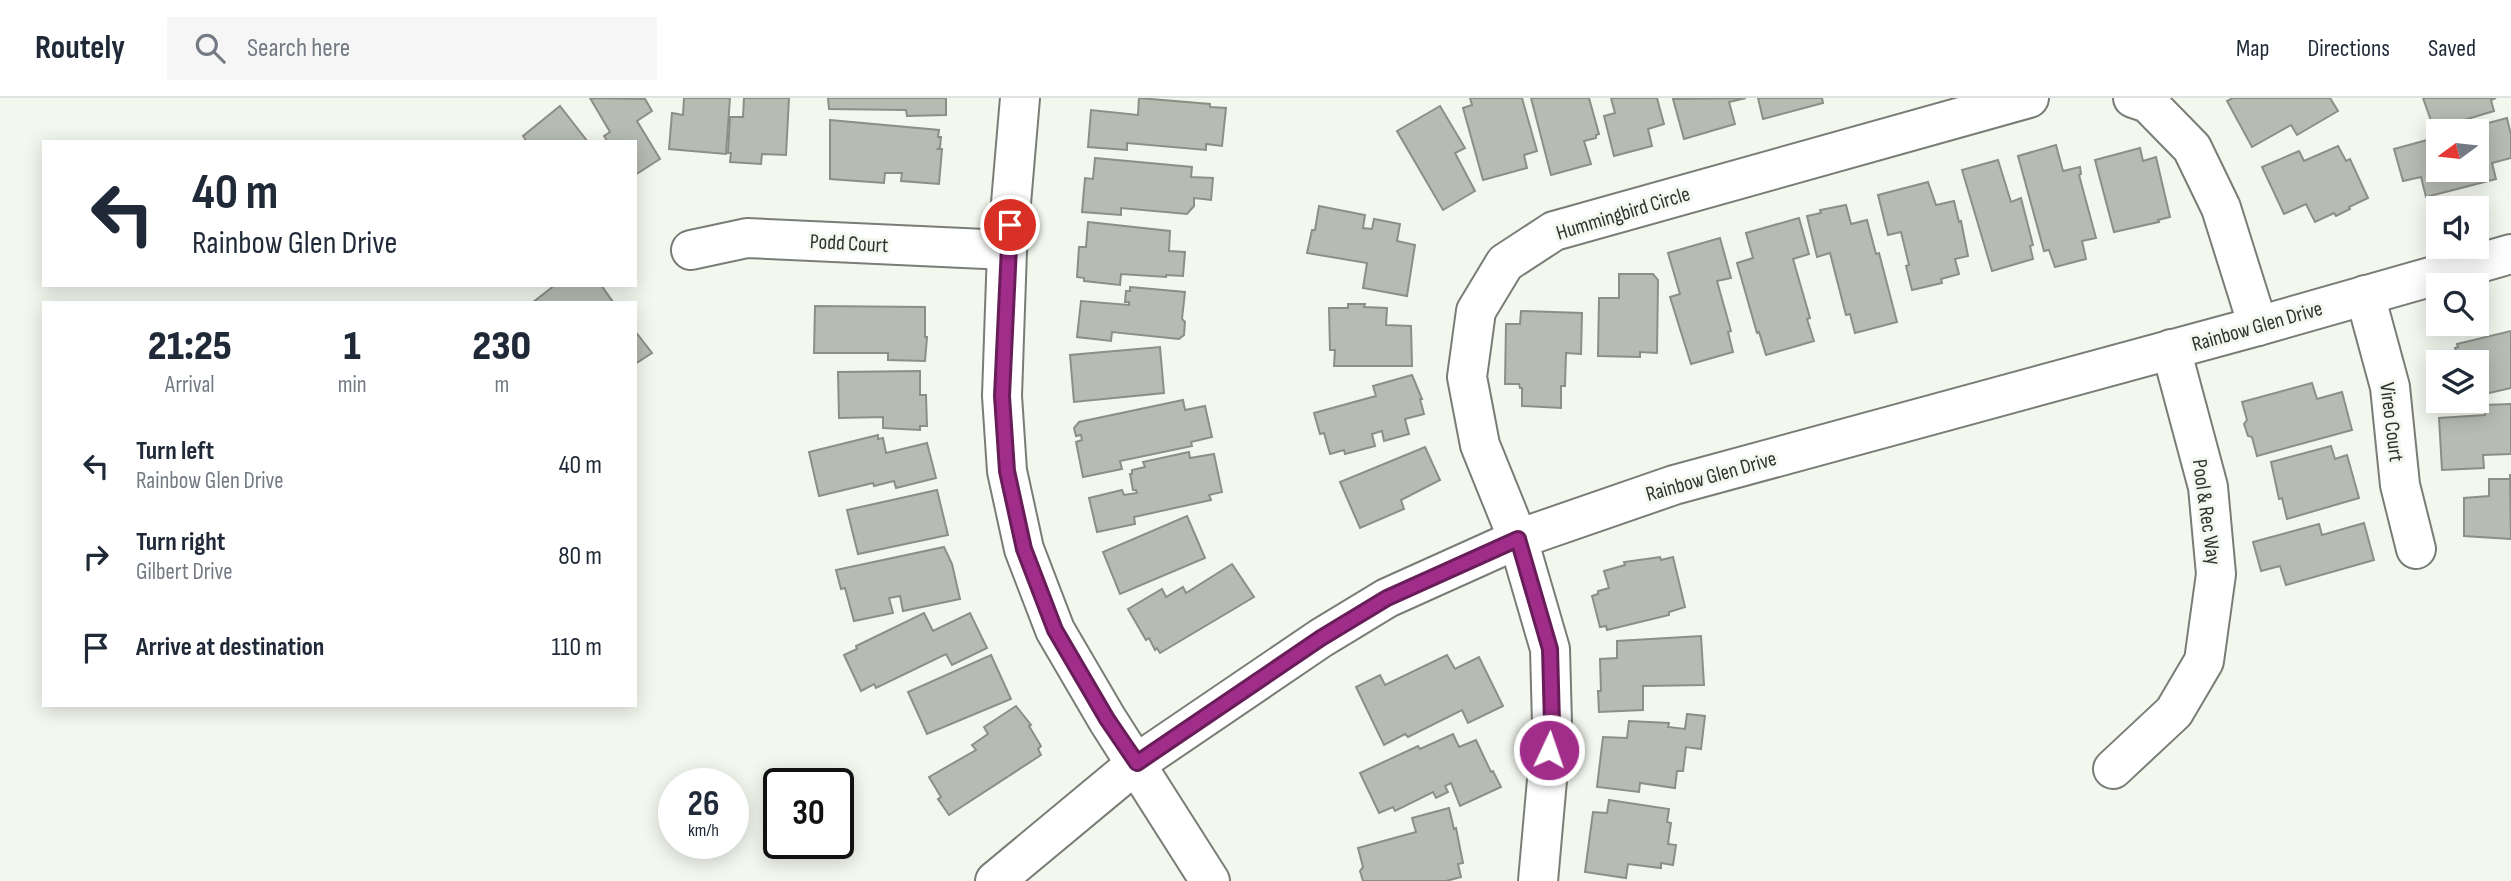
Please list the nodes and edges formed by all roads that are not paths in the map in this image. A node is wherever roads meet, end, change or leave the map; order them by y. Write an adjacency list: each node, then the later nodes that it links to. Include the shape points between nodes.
1 (1020, 98): 5 (street)
2 (2029, 98): 10 (street, Hummingbird Circle, via 1554,231 1505,262 1476,311 1467,377 1480,445)
3 (2133, 98): 8 (street, via 2147,103 2192,148 2221,208)
4 (691, 250): 5 (street, Podd Court, via 747,238)
5 (1007, 250): 12 (street, via 1002,396 1007,471 1024,549 1055,630)
6 (2511, 254): 7 (street, Rainbow Glen Drive)
7 (2365, 295): 8 (street, Rainbow Glen Drive); 11 (street, Vireo Court, via 2390,387 2400,485)
8 (2258, 326): 9 (street, Rainbow Glen Drive)
9 (2171, 349): 10 (street, Rainbow Glen Drive, via 1674,485); 13 (street, Pool & Rec Way, via 2208,486 2216,574 2204,661 2174,712)
10 (1518, 539): 12 (street, Rainbow Glen Drive, via 1387,598); 16 (street, Hummingbird Circle, via 1550,649 1552,724)
11 (2416, 549)
12 (1137, 763): 14 (street, Rainbow Glen Drive); 15 (street)
13 (2113, 769)
14 (995, 881)
15 (1210, 881)
16 (1538, 881)

